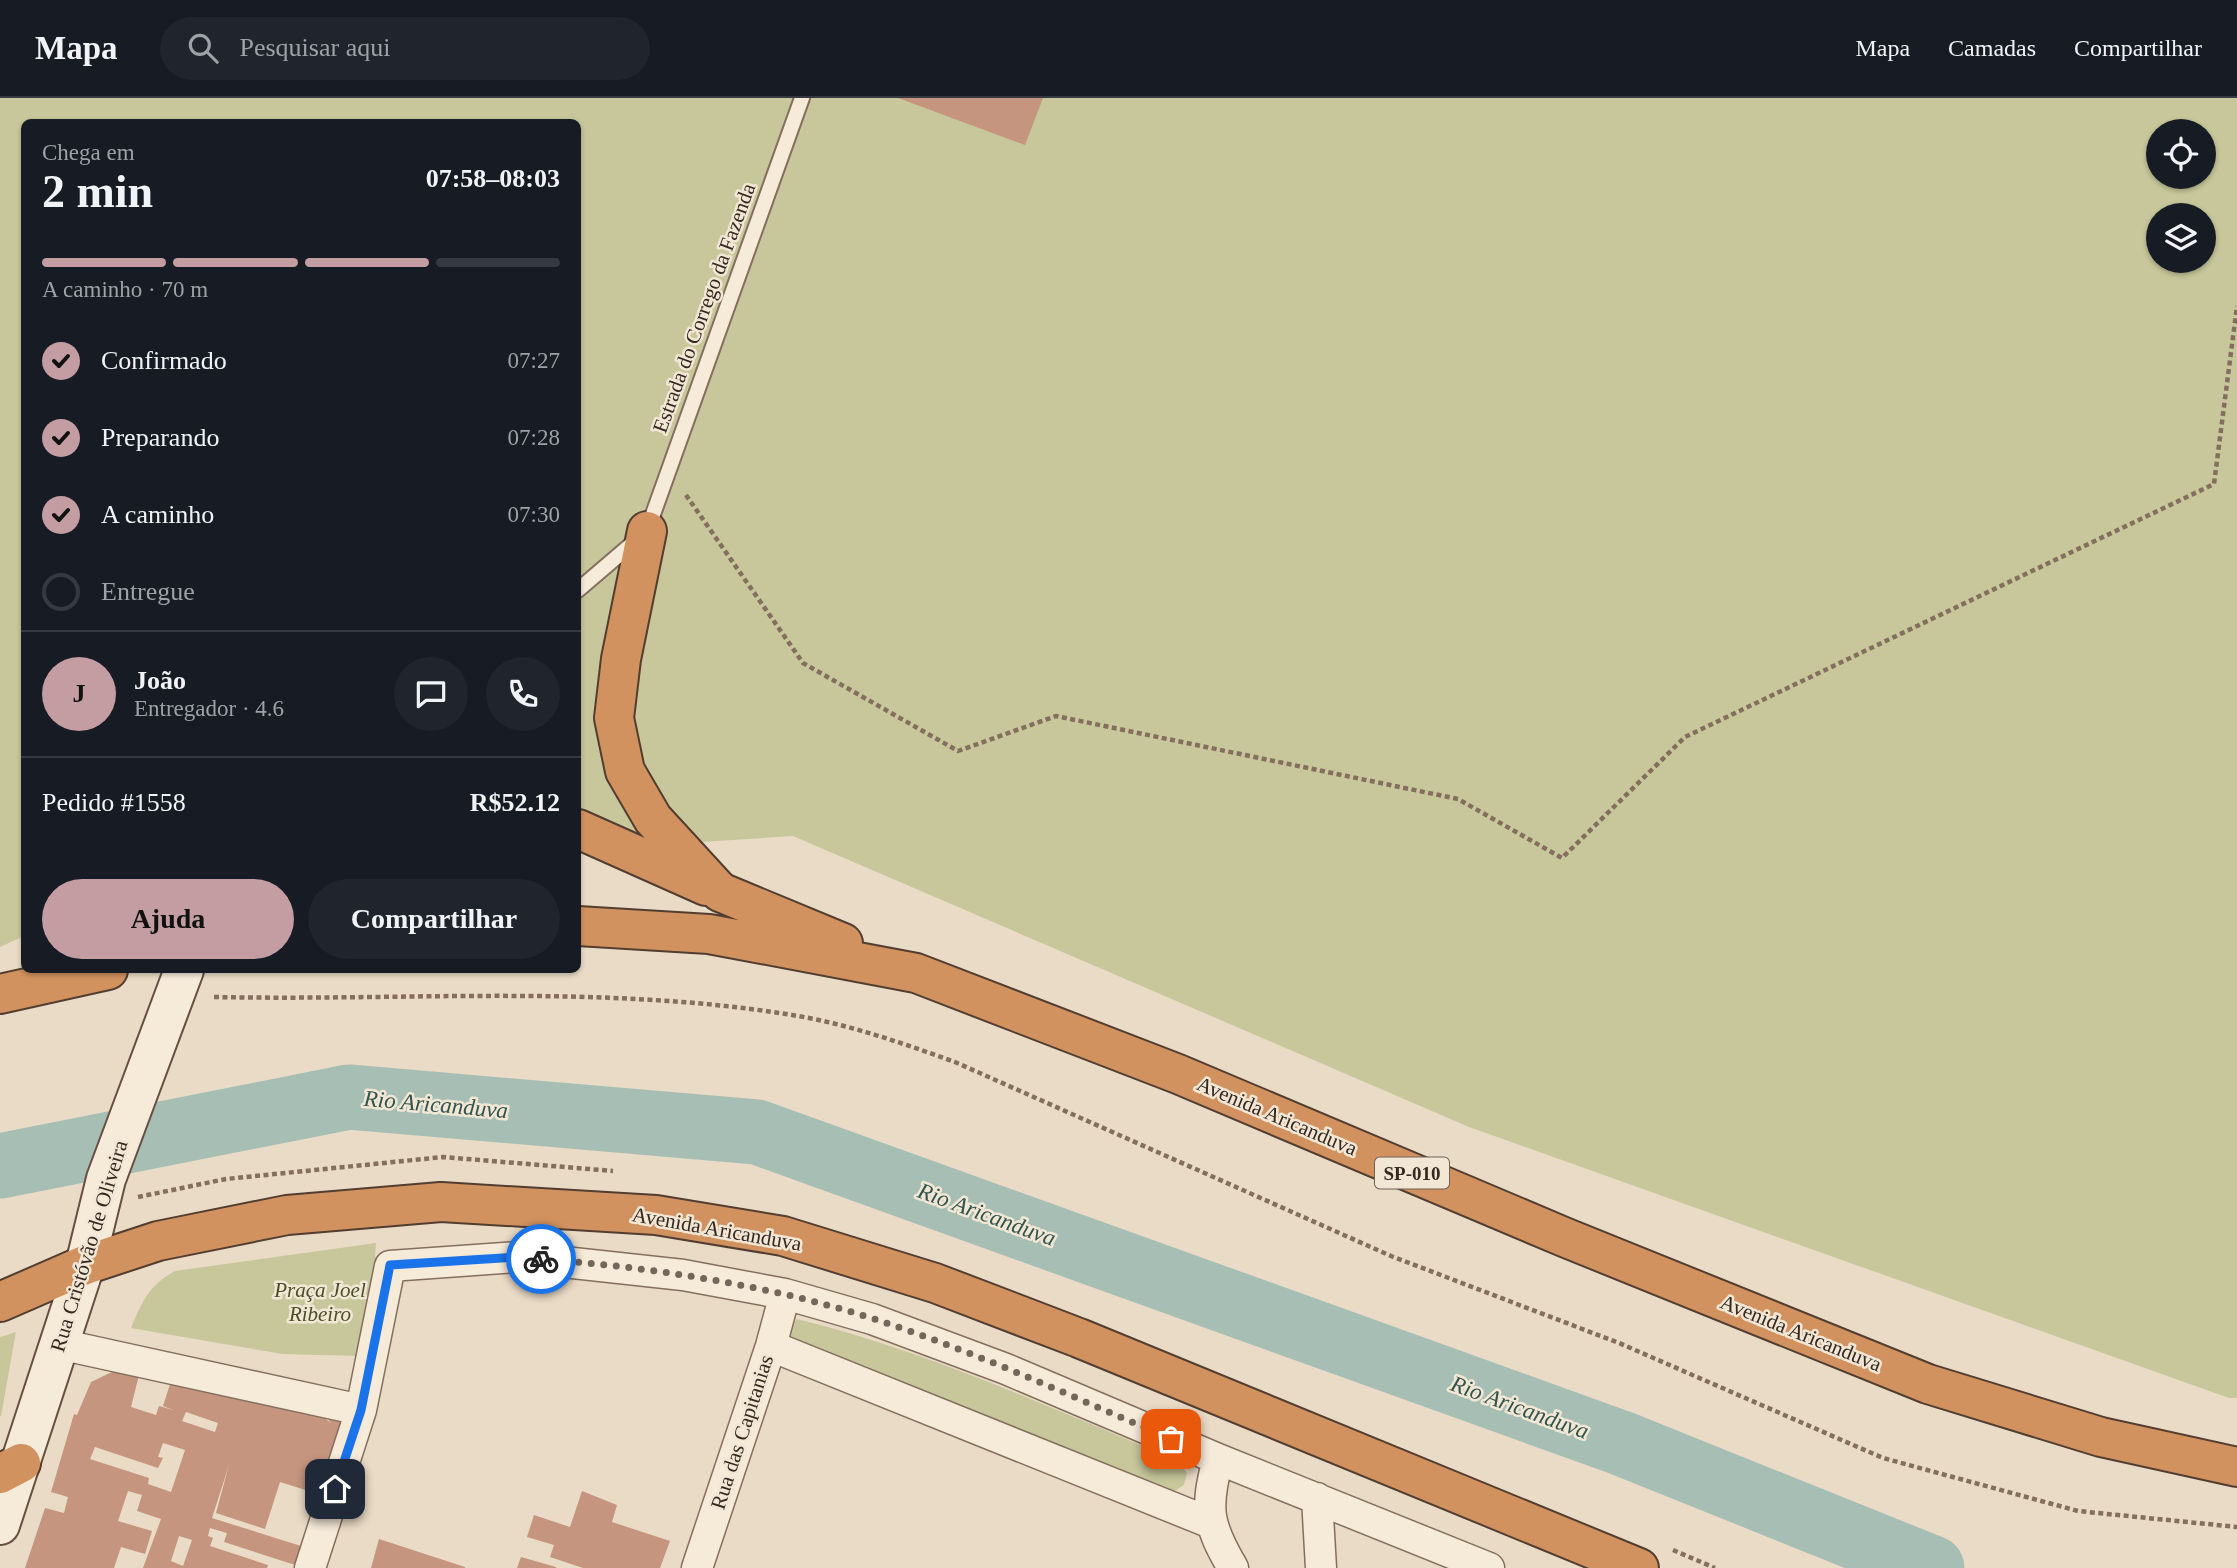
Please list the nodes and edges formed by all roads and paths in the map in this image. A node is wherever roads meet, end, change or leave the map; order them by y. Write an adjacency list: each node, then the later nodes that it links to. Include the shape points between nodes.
1 (802, 98): 3 (lane, Estrada do Corrego da Fazenda)
2 (2237, 306): 3 (path, via 2214,484 1685,737 1562,858 1458,799 1056,716 958,751 803,663)
3 (669, 470): 4 (lane, Estrada do Corrego da Fazenda)
4 (647, 531): 5 (lane); 7 (highway, via 614,718 625,771 653,819)
5 (581, 587)
6 (581, 830): 7 (highway)
7 (720, 892): 10 (highway)
8 (581, 926): 10 (highway, Avenida Aricanduva / SP-010, via 709,934)
9 (94, 973): 12 (highway)
10 (916, 973): 20 (highway, Avenida Aricanduva / SP-010, via 1178,1074 1928,1384 2101,1437)
11 (176, 990): 13 (street, Rua Cristóvão de Oliveira, via 106,1179); 25 (path, via 667,1000 793,1015 884,1037 955,1062 1391,1256 1619,1343 1883,1458 2078,1511)
12 (0, 994)
13 (85, 1265): 15 (highway, Avenida Aricanduva); 16 (street, Rua Cristóvão de Oliveira); 31 (highway, Avenida Aricanduva, via 158,1241 287,1215 442,1202 656,1215 783,1236 935,1283 1079,1338)
14 (785, 1294): 17 (street, Rua das Capitanias); 18 (street, via 669,1273 518,1257 390,1265); 19 (street, via 872,1319 1006,1369)
15 (0, 1302)
16 (59, 1344): 18 (street); 21 (street, Rua Cristóvão de Oliveira)
17 (771, 1346): 23 (street); 27 (street, Rua das Capitanias)
18 (361, 1410): 26 (street)
19 (1217, 1459): 22 (street); 23 (street, via 1208,1496)
20 (2237, 1467)
21 (11, 1469): 24 (street, Rua Cristóvão de Oliveira)
22 (1317, 1498): 29 (street); 30 (street)
23 (1211, 1523): 28 (street)
24 (0, 1525)
25 (2237, 1527)
26 (310, 1568)
27 (697, 1568)
28 (1233, 1568)
29 (1321, 1568)
30 (1489, 1568)
31 (1639, 1568)

